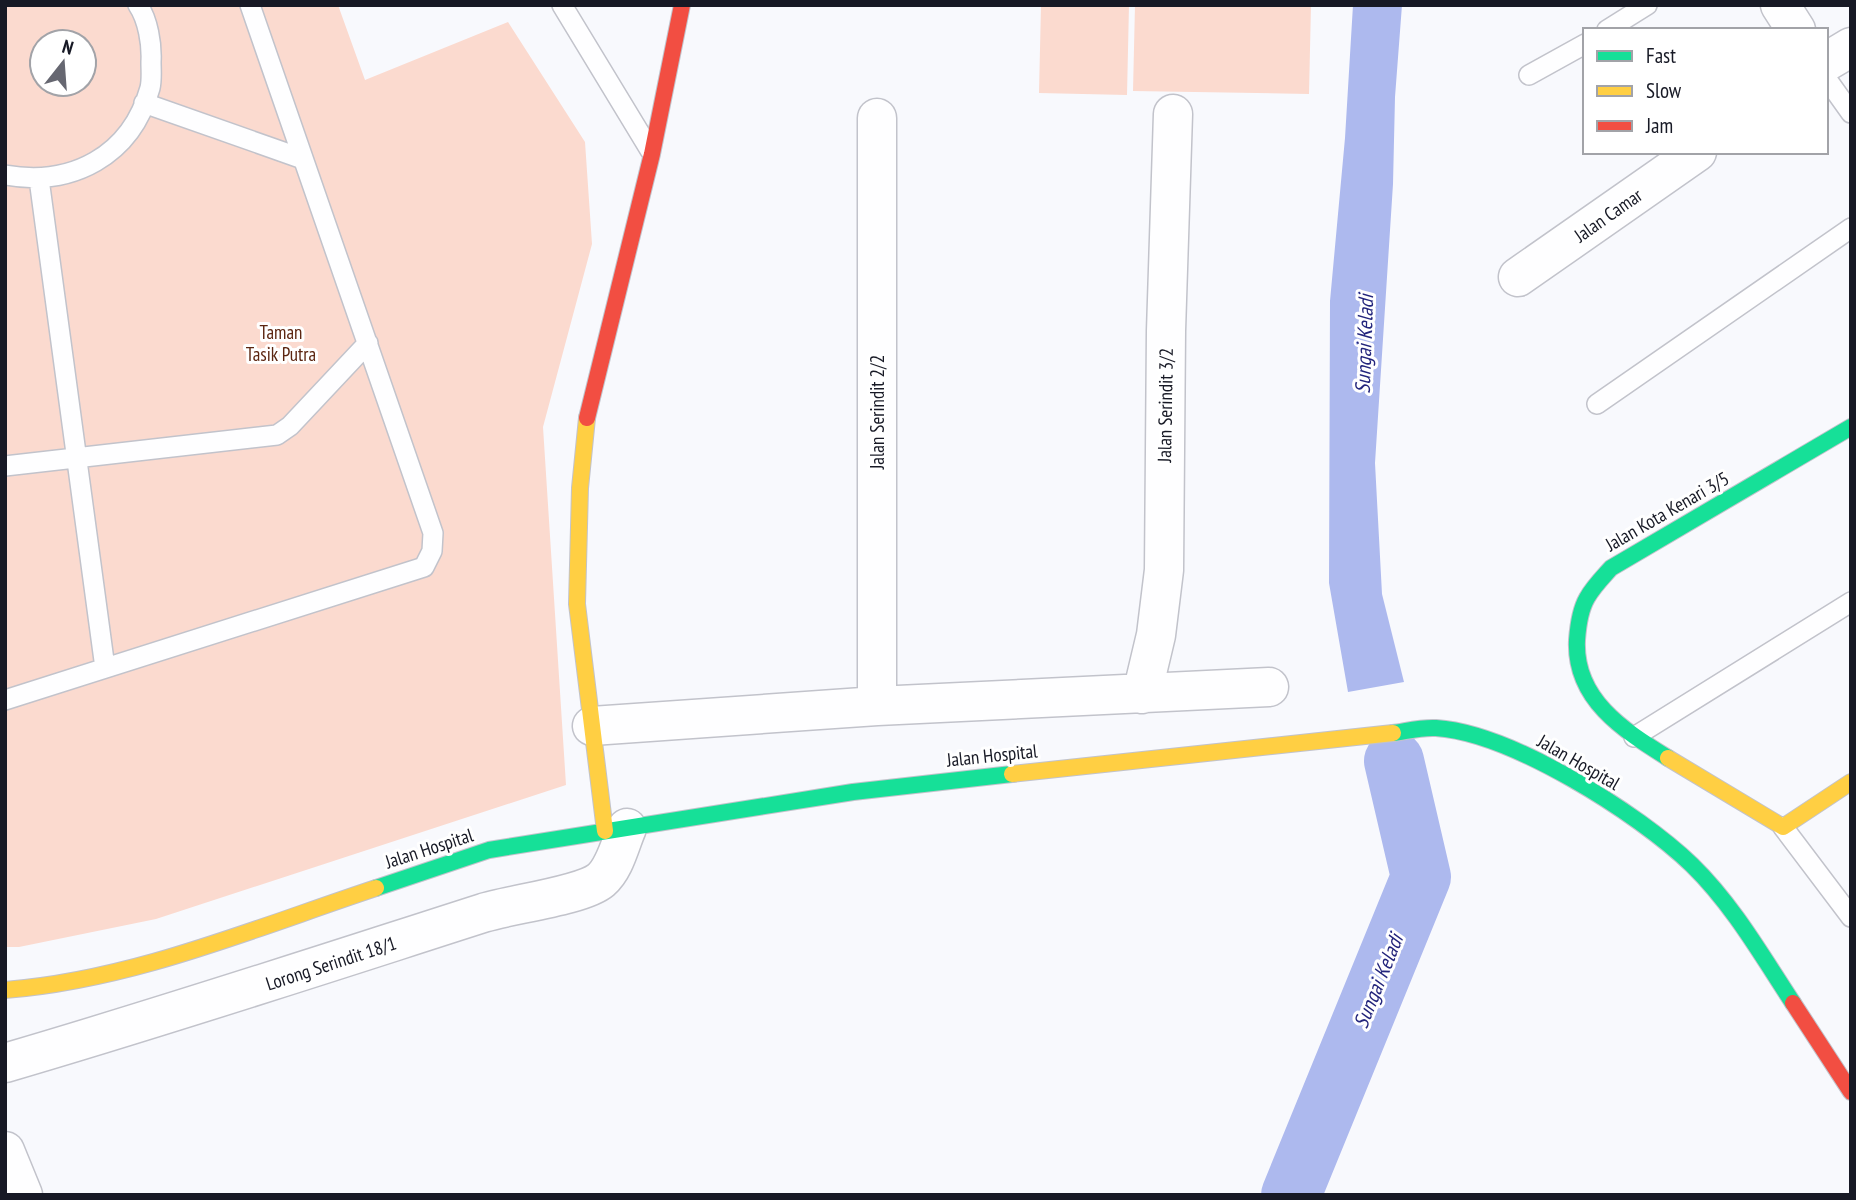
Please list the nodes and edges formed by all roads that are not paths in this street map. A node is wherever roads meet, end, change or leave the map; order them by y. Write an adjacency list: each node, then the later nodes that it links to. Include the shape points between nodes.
1 (138, 5): 14 (lane, via 152,46 150,87)
2 (250, 5): 20 (lane)
3 (562, 5): 18 (lane)
4 (682, 5): 18 (main road)
5 (1647, 5): 7 (lane)
6 (1780, 5): 8 (street)
7 (1610, 28)
8 (1795, 28)
9 (1583, 45): 12 (lane)
10 (1851, 47): 11 (street)
11 (1828, 61)
12 (1529, 75)
13 (1828, 81): 15 (lane)
14 (144, 103): 20 (lane); 22 (lane, via 135,125 108,155 71,174)
15 (1851, 113)
16 (1173, 114): 34 (street, Jalan Serindit 3/2, via 1164,570)
17 (877, 118): 36 (street, Jalan Serindit 2/2)
18 (652, 154): 37 (main road, via 585,428 576,604)
19 (1694, 154): 24 (street, Jalan Camar)
20 (303, 159): 25 (lane)
21 (5, 175): 22 (lane)
22 (39, 179): 29 (lane)
23 (1851, 228): 26 (lane)
24 (1518, 276)
25 (368, 343): 29 (lane, via 277,435); 32 (lane, via 433,533 432,551 424,567)
26 (1597, 404)
27 (1845, 431): 28 (lane); 38 (main road, Jalan Kota Kenari 3/5, via 1611,568 1587,598 1578,625 1576,660 1590,695)
28 (1851, 455)
29 (76, 458): 30 (lane); 32 (lane)
30 (5, 466)
31 (1851, 602): 38 (lane)
32 (105, 668): 35 (lane)
33 (1269, 687): 34 (street)
34 (1142, 694): 36 (street)
35 (5, 700)
36 (877, 706): 37 (street)
37 (592, 726): 41 (main road)
38 (1634, 737): 40 (main road, Jalan Kota Kenari 3/5)
39 (1851, 782): 40 (main road)
40 (1783, 827): 42 (lane)
41 (616, 829): 43 (main road, Jalan Hospital, via 489,850 141,966); 44 (street, Lorong Serindit 18/1, via 613,863 601,880 580,890 487,912); 45 (main road, Jalan Hospital, via 853,792 1434,728 1471,734 1523,753 1596,794 1692,865 1737,918)
42 (1851, 917)
43 (5, 990)
44 (5, 1063)
45 (1851, 1092)
46 (5, 1151): 47 (street)
47 (23, 1195)

